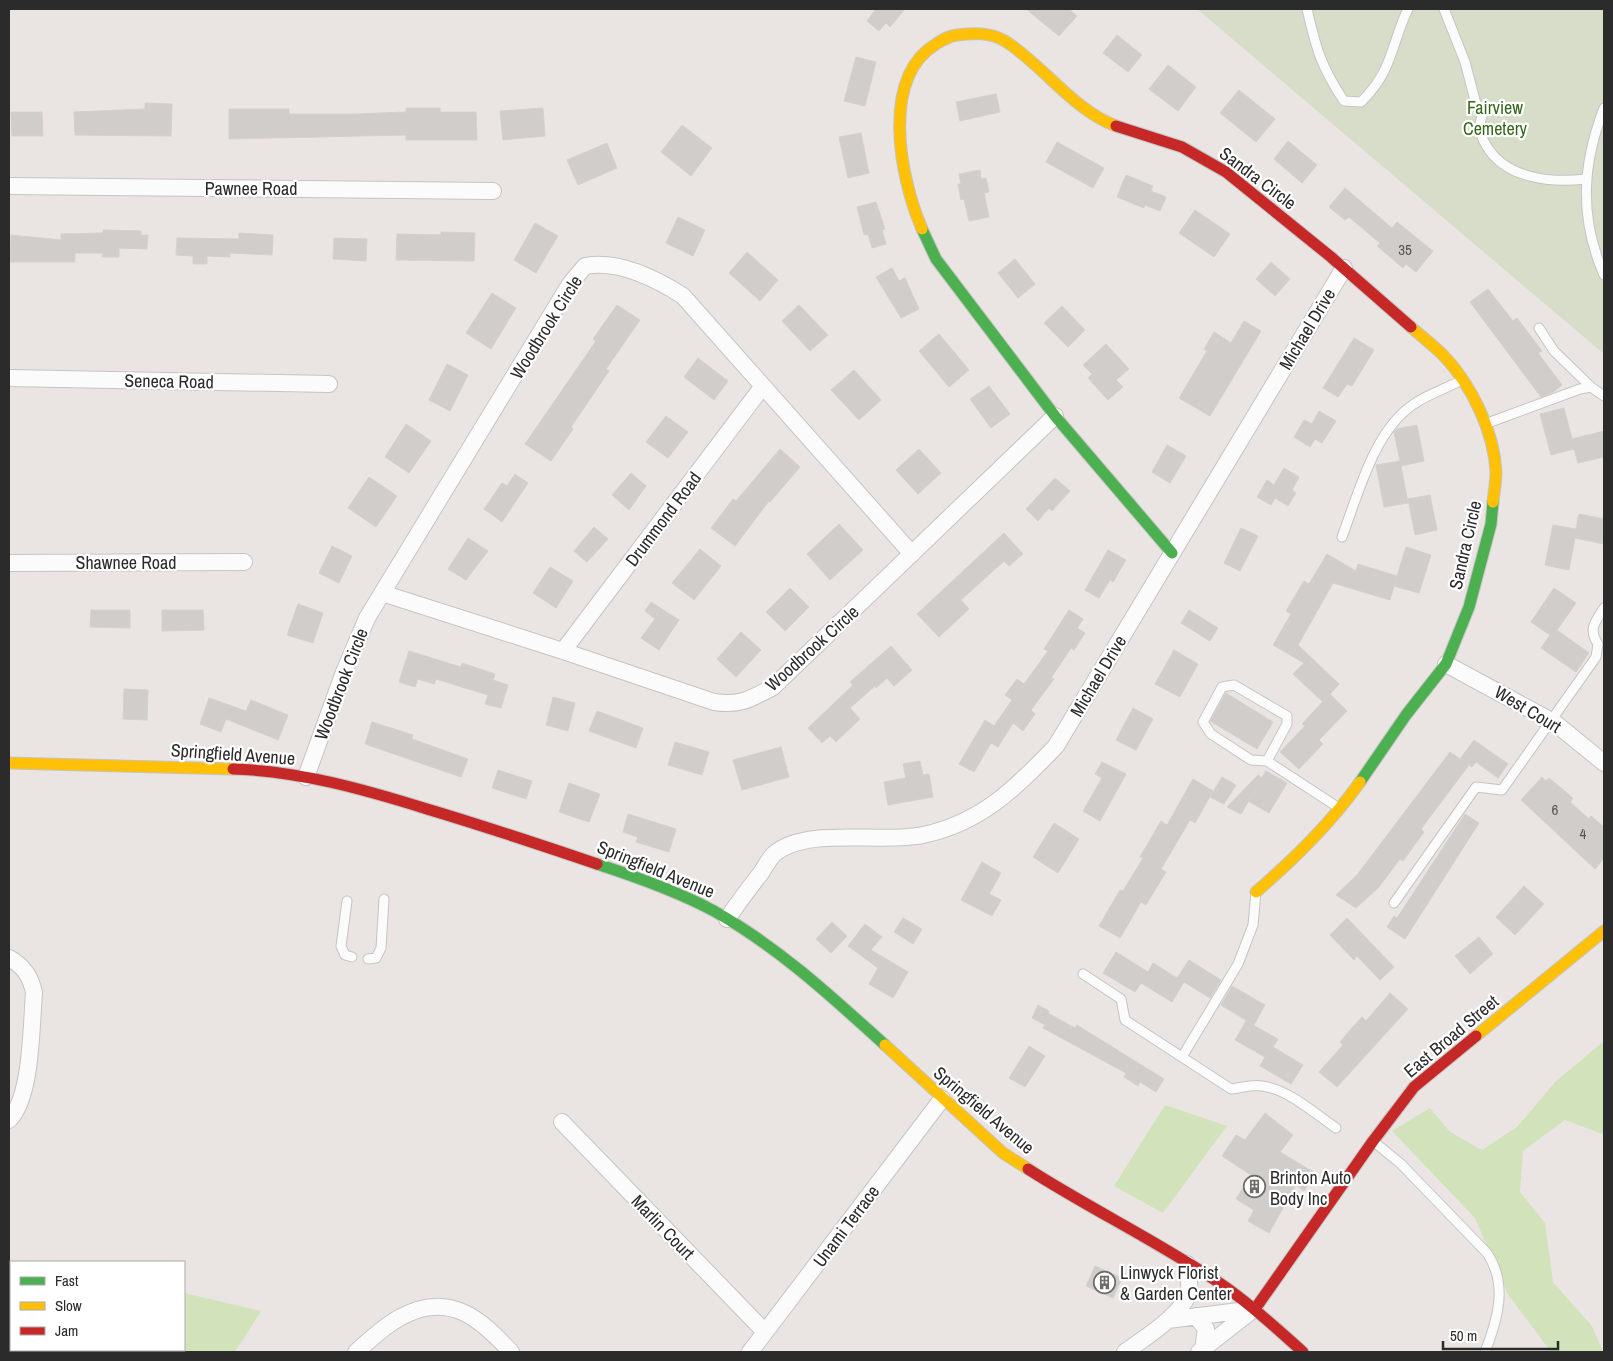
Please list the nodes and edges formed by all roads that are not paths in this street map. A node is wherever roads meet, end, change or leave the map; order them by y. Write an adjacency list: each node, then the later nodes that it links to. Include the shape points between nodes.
1 (1307, 9): 2 (lane, via 1318,55 1332,83 1344,101 1361,102 1375,89 1392,55)
2 (1408, 9)
3 (1444, 9): 5 (lane, via 1482,116 1479,124 1481,137 1497,161 1523,174 1548,180)
4 (1604, 108): 5 (lane)
5 (1586, 180): 9 (lane, via 1589,233)
6 (9, 186): 7 (street, Pawnee Road)
7 (493, 191)
8 (1344, 268): 12 (street, Sandra Circle, via 1444,355); 17 (street, Sandra Circle, via 1226,172 1182,147 1113,125 1077,102 1004,40 977,32 962,32 936,42 924,50 908,74 899,131 904,168 919,221 936,259); 20 (street, Michael Drive)
9 (1604, 275)
10 (1539, 328): 15 (lane, via 1554,351)
11 (9, 378): 13 (street, Seneca Road)
12 (1462, 380): 18 (street, Sandra Circle); 19 (lane, via 1413,404 1392,425 1372,458)
13 (329, 384)
14 (763, 386): 21 (street, Woodbrook Circle); 24 (street, Woodbrook Circle, via 682,296 662,282 600,264 585,266 570,284); 26 (street, Drummond Road)
15 (1591, 387): 16 (lane); 18 (lane, via 1580,388)
16 (1604, 396)
17 (1055, 416): 20 (street, Sandra Circle); 21 (street, Woodbrook Circle)
18 (1485, 424): 27 (street, Sandra Circle, via 1496,472 1491,524 1469,607)
19 (1342, 537)
20 (1172, 553): 38 (street, Michael Drive, via 1056,746 1022,783 990,808 923,835 887,839 815,838 796,843 774,854)
21 (912, 554): 26 (street, Woodbrook Circle, via 773,687 732,705 714,702)
22 (244, 562): 23 (street, Shawnee Road)
23 (9, 563)
24 (382, 594): 26 (street, Woodbrook Circle); 32 (street, Woodbrook Circle, via 367,618 344,672)
25 (1604, 608): 28 (lane, via 1593,625 1592,634 1598,644 1596,657)
26 (563, 651)
27 (1446, 664): 28 (street, West Court); 33 (street, Sandra Circle)
28 (1551, 720): 30 (street, West Court); 37 (lane, via 1502,790 1476,787)
29 (1267, 761): 29 (lane, via 1251,760 1211,734 1203,722 1222,686 1234,685 1287,716 1287,724); 33 (lane)
30 (1604, 762)
31 (9, 763): 32 (street, Springfield Avenue, via 251,770)
32 (306, 777): 38 (street, Springfield Avenue, via 372,792 617,869 686,897)
33 (1341, 809): 34 (street, Sandra Circle, via 1302,852)
34 (1256, 892): 44 (lane, via 1253,925 1238,964)
35 (384, 899): 42 (lane, via 381,948 376,958)
36 (347, 901): 40 (lane, via 342,946 345,955)
37 (1394, 903)
38 (727, 919): 45 (street, Springfield Avenue, via 781,954 821,987)
39 (1604, 931): 49 (street, East Broad Street, via 1414,1087)
40 (352, 957)
41 (9, 958): 46 (street, via 26,970 34,993 24,1090 16,1112)
42 (368, 959)
43 (1083, 974): 44 (lane, via 1121,999 1125,1020)
44 (1182, 1057): 48 (lane, via 1231,1088 1265,1086 1292,1098)
45 (942, 1099): 50 (street, Springfield Avenue, via 1017,1163); 54 (street, Unami Terrace)
46 (9, 1120)
47 (562, 1122): 54 (street, Marlin Court)
48 (1336, 1128)
49 (1373, 1141): 51 (street, East Broad Street); 61 (lane, via 1401,1164 1496,1266 1500,1286 1493,1330)
50 (1187, 1264): 51 (street, Springfield Avenue); 53 (street, via 1189,1291 1183,1304)
51 (1255, 1309): 52 (street); 55 (street); 60 (street, Springfield Avenue)
52 (1196, 1316): 53 (street); 55 (street, via 1206,1330)
53 (1168, 1320): 59 (street)
54 (765, 1332): 58 (street, Unami Terrace)
55 (1201, 1351)
56 (356, 1352): 57 (street, via 401,1316 431,1307 462,1311 476,1318)
57 (511, 1352)
58 (750, 1352)
59 (1125, 1352)
60 (1303, 1352)
61 (1485, 1352)

